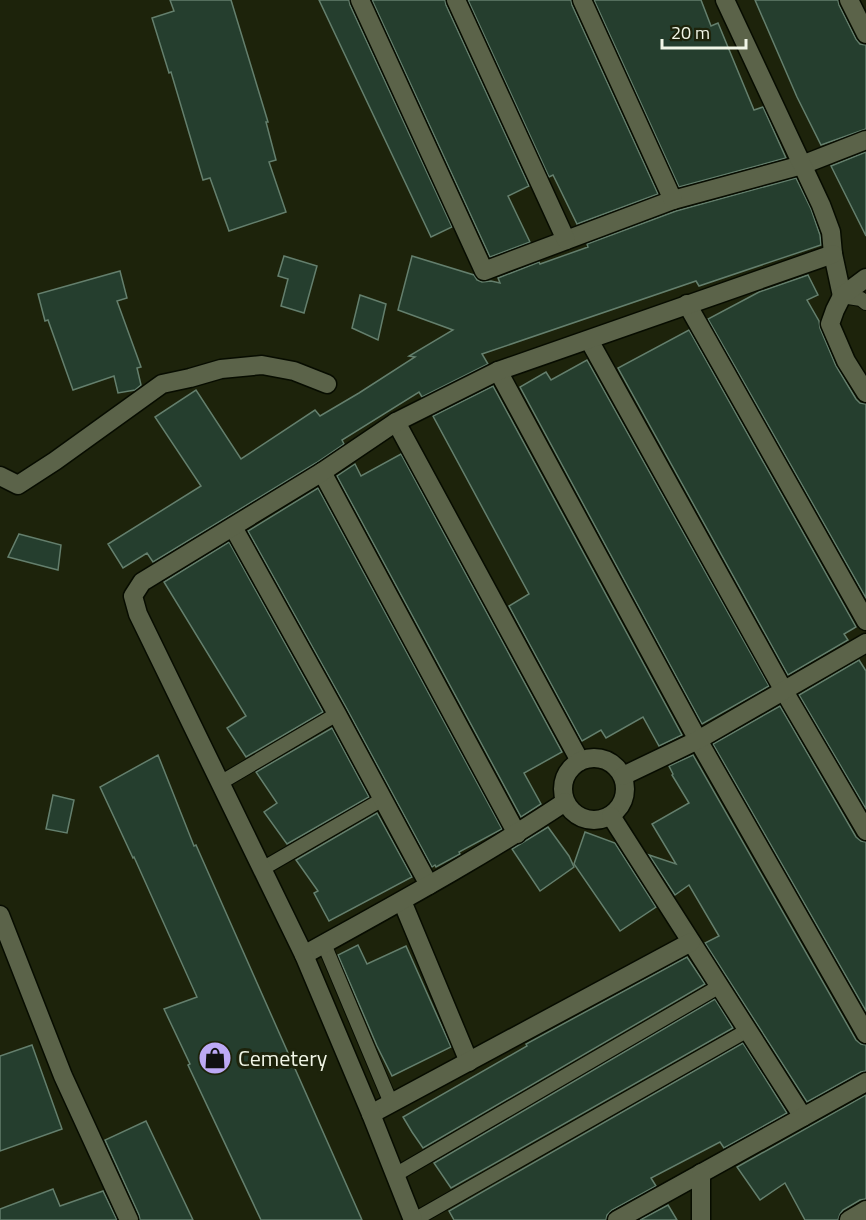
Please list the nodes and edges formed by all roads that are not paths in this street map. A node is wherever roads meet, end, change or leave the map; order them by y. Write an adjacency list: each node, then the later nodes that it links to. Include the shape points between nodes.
1 (360, 0): 10 (street, via 484,271)
2 (456, 0): 10 (street)
3 (582, 0): 9 (street)
4 (725, 0): 8 (street)
5 (849, 0): 6 (street)
6 (866, 34)
7 (866, 140): 8 (street)
8 (802, 165): 9 (street); 11 (street, via 831,231)
9 (673, 200): 10 (street)
10 (566, 240)
11 (833, 255): 13 (street); 15 (street)
12 (866, 278): 13 (street)
13 (842, 296): 14 (lane); 19 (street, via 830,324)
14 (866, 303)
15 (687, 304): 16 (street); 24 (street)
16 (589, 340): 17 (street); 26 (street)
17 (498, 371): 20 (street); 28 (street)
18 (327, 384): 22 (street, via 294,371 262,365 221,369 162,384 18,485)
19 (866, 393)
20 (396, 422): 21 (street); 29 (street)
21 (322, 472): 23 (street); 36 (street)
22 (0, 476)
23 (233, 527): 27 (street); 31 (street, via 142,582 133,596 138,614)
24 (866, 621)
25 (866, 643): 26 (street)
26 (784, 691): 28 (street); 35 (street)
27 (337, 714): 31 (lane); 32 (street)
28 (698, 740): 30 (street); 46 (street)
29 (580, 760): 30 (street, via 605,759); 33 (street, via 564,778)
30 (623, 776): 34 (street, via 625,798)
31 (220, 783): 37 (street)
32 (382, 799): 37 (lane); 38 (street)
33 (565, 802): 34 (street, via 585,820 599,821); 36 (street)
34 (611, 816): 41 (street)
35 (866, 831)
36 (518, 834): 38 (street)
37 (262, 870): 43 (street)
38 (429, 885): 39 (street)
39 (402, 901): 42 (street); 47 (street)
40 (0, 915): 55 (street, via 63,1077)
41 (691, 942): 44 (street); 47 (street)
42 (324, 944): 43 (street); 49 (lane)
43 (304, 955): 50 (street)
44 (720, 986): 45 (street); 53 (lane)
45 (748, 1030): 51 (street); 56 (lane)
46 (866, 1034)
47 (469, 1062): 49 (street)
48 (866, 1082): 51 (street)
49 (392, 1103): 50 (street)
50 (371, 1114): 53 (street)
51 (803, 1117): 52 (street)
52 (701, 1173): 57 (street); 58 (street)
53 (395, 1175): 56 (street)
54 (866, 1210): 59 (street)
55 (129, 1220)
56 (414, 1220)
57 (617, 1220)
58 (701, 1220)
59 (849, 1220)

